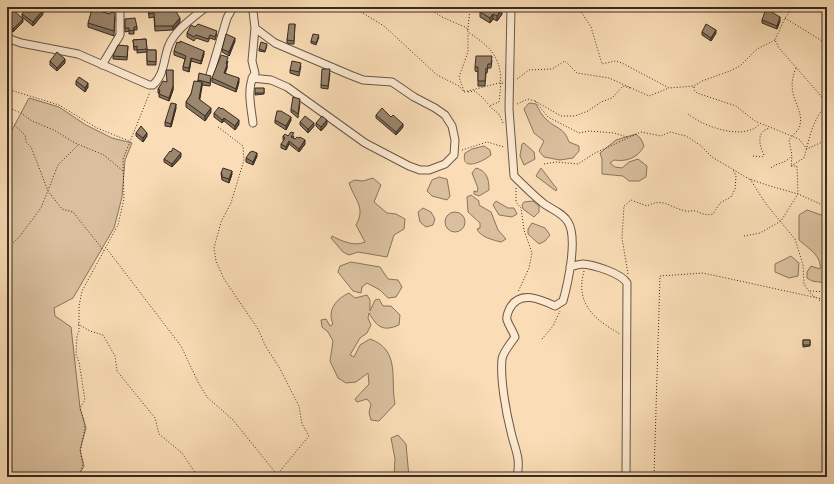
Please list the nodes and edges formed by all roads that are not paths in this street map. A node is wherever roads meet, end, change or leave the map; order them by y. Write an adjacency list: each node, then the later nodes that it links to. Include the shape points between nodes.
1 (120, 7): 8 (street, via 120,35)
2 (206, 7): 8 (street, via 176,34 169,46 162,75 153,85)
3 (233, 7): 9 (street, via 227,18)
4 (250, 7): 6 (street)
5 (511, 7): 12 (street, via 509,108 514,176 532,195 560,213 568,222 571,235)
6 (254, 28): 10 (street, via 252,61 255,73); 10 (street, via 275,43 350,76 363,80 392,82 435,108 445,115 452,126 455,140 454,155 445,164 429,170 420,170 365,143 287,87 271,80)
7 (7, 38): 8 (street, via 78,54)
8 (102, 65)
9 (210, 75)
10 (252, 78): 11 (street, via 250,96)
11 (253, 123)
12 (570, 267): 13 (street, via 563,301 555,306 531,297 522,298 513,303 507,314 507,321 515,338 502,357 503,379 511,433 520,464); 14 (street, via 586,265 614,273 627,283)
13 (517, 477)
14 (626, 477)

